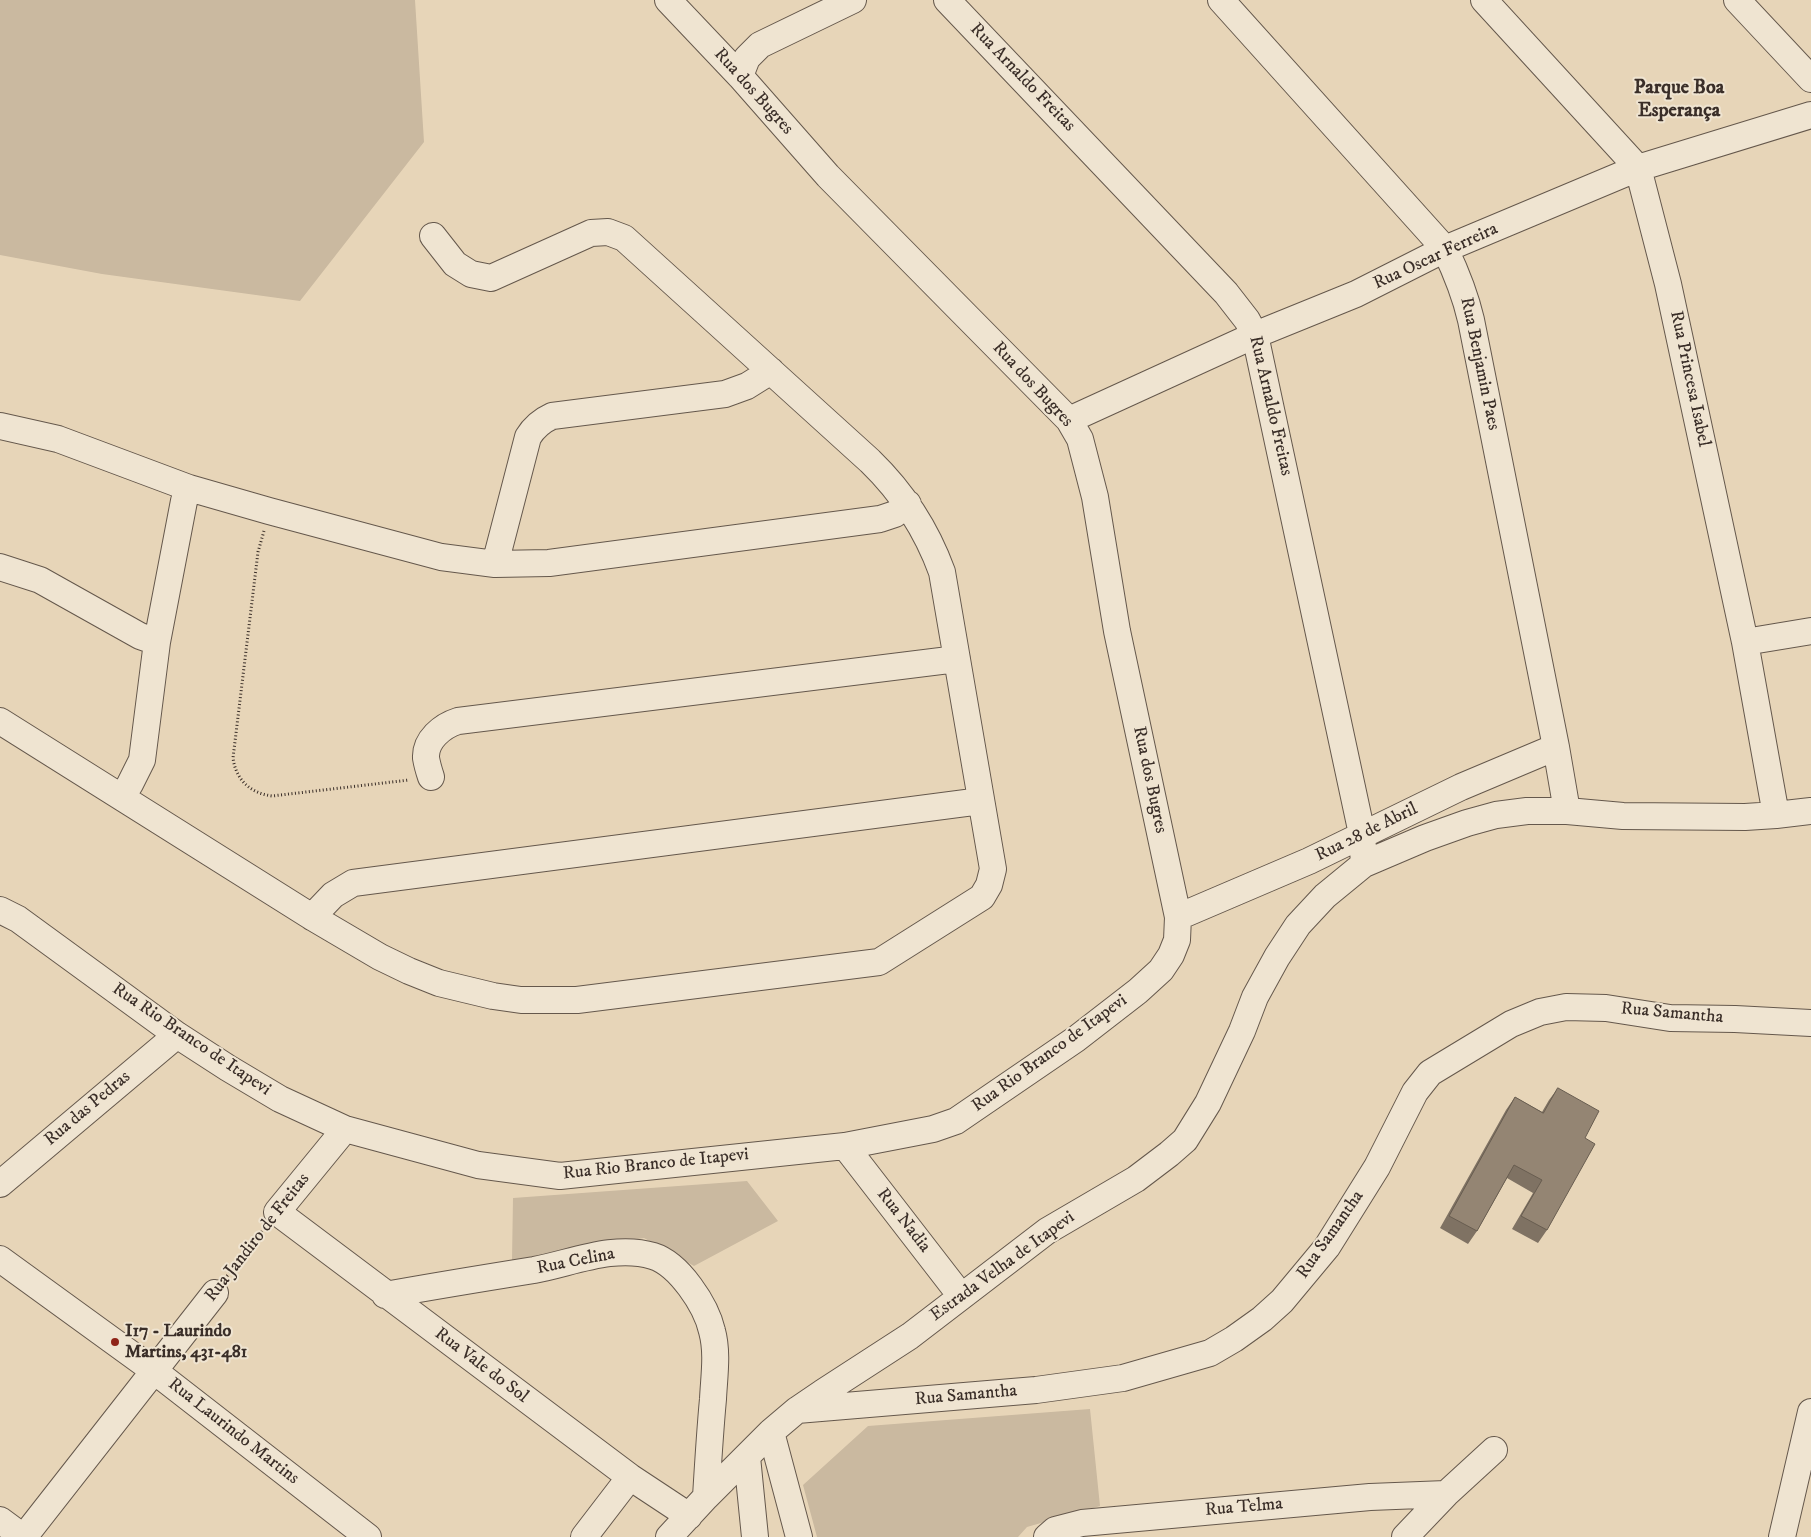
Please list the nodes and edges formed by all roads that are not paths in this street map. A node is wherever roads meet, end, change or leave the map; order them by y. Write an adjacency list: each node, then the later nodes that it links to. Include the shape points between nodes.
1 (668, 0): 7 (street, Rua dos Bugres)
2 (853, 0): 7 (street, via 760,45 747,58)
3 (947, 0): 13 (street, Rua Arnaldo Freitas, via 1226,293 1248,320)
4 (1221, 0): 12 (street, Rua Benjamin Paes)
5 (1484, 0): 10 (street, Rua Princesa Isabel)
6 (1738, 0): 8 (street)
7 (740, 76): 15 (street, Rua dos Bugres, via 828,176)
8 (1811, 79)
9 (1811, 115): 10 (street, Rua Oscar Ferreira)
10 (1638, 168): 12 (street, Rua Oscar Ferreira); 23 (street, Rua Princesa Isabel, via 1668,284)
11 (433, 236): 14 (street, via 455,264 471,274 491,278 591,234 616,234)
12 (1444, 250): 13 (street, Rua Oscar Ferreira, via 1356,294); 26 (street, Rua Benjamin Paes, via 1456,270 1471,320)
13 (1255, 335): 15 (street, Rua Oscar Ferreira); 33 (street, Rua Arnaldo Freitas)
14 (771, 371): 18 (street, via 884,474); 19 (street, via 747,386 725,394 552,416 541,422 528,437)
15 (1068, 420): 36 (street, Rua dos Bugres, via 1080,439 1095,497 1117,631)
16 (0, 426): 17 (street, via 58,439)
17 (189, 488): 19 (street, via 441,557); 22 (street)
18 (908, 504): 19 (street, via 895,514 880,519 549,563); 24 (street, via 933,548 942,572)
19 (494, 564)
20 (0, 567): 22 (street, via 40,580)
21 (1811, 631): 23 (street)
22 (156, 642): 28 (street, via 142,760)
23 (1745, 642): 32 (street, Rua Princesa Isabel)
24 (957, 660): 27 (street, via 458,721 438,732 428,747 426,756); 29 (street)
25 (0, 720): 28 (street)
26 (1556, 747): 30 (street, Rua Benjamin Paes); 33 (street, Rua 28 de Abril)
27 (431, 777)
28 (122, 797): 35 (street)
29 (981, 801): 35 (street, via 353,883 333,895); 35 (street, via 992,869 986,891 976,901 879,962 577,1000 521,1000 466,990 409,971)
30 (1567, 811): 32 (street, Estrada Velha de Itapevi, via 1623,816); 34 (street, Estrada Velha de Itapevi, via 1527,810 1496,815 1425,838)
31 (1811, 811): 32 (street, Estrada Velha de Itapevi)
32 (1776, 816)
33 (1362, 834): 34 (street, Rua Arnaldo Freitas); 36 (street, Rua 28 de Abril, via 1309,861)
34 (1364, 864): 47 (street, Estrada Velha de Itapevi, via 1325,896 1298,925 1277,956 1208,1102 1184,1140 1136,1179 1047,1231)
35 (312, 917)
36 (1178, 917): 41 (street, Rua Rio Branco de Itapevi, via 1177,940 1160,970 1076,1039 978,1108 933,1130)
37 (6, 921): 39 (street, Rua Rio Branco de Itapevi)
38 (1811, 1023): 49 (street, Rua Samantha, via 1670,1018 1606,1008 1566,1007 1540,1012 1511,1024 1430,1073 1415,1092 1377,1167 1327,1247 1282,1301 1248,1329 1210,1353 1113,1380 1036,1390)
39 (177, 1034): 40 (street, Rua Rio Branco de Itapevi, via 280,1099); 42 (street, Rua das Pedras)
40 (345, 1129): 41 (street, Rua Rio Branco de Itapevi, via 478,1165 560,1176); 43 (street, Rua Jandiro de Freitas)
41 (845, 1146): 47 (street, Rua Nadia)
42 (0, 1184)
43 (277, 1212): 46 (street, Rua Vale do Sol)
44 (0, 1259): 48 (street, Rua Laurindo Martins)
45 (215, 1292): 48 (street, Rua Jandiro de Freitas)
46 (385, 1295): 54 (street, Rua Vale do Sol); 56 (street, Rua Celina, via 610,1253 634,1252 655,1256 676,1270 692,1290 712,1330 715,1362)
47 (961, 1296): 49 (street, Estrada Velha de Itapevi, via 910,1336)
48 (153, 1370): 59 (street, Rua Jandiro de Freitas); 60 (street, Rua Laurindo Martins)
49 (797, 1410): 51 (street, Estrada Velha de Itapevi)
50 (1811, 1412): 67 (street)
51 (771, 1432): 53 (street, Estrada Velha de Itapevi); 64 (street)
52 (1494, 1450): 55 (street)
53 (747, 1457): 56 (street, Estrada Velha de Itapevi); 63 (street)
54 (630, 1477): 57 (street, Rua Vale do Sol); 61 (street)
55 (1446, 1494): 65 (street, Rua Telma, via 1370,1497 1090,1522 1055,1530); 66 (street)
56 (706, 1497): 57 (street, Estrada Velha de Itapevi)
57 (689, 1516): 62 (street, Estrada Velha de Itapevi)
58 (0, 1520): 59 (street)
59 (24, 1537)
60 (368, 1537)
61 (584, 1537)
62 (669, 1537)
63 (755, 1537)
64 (799, 1537)
65 (1046, 1537)
66 (1405, 1537)
67 (1782, 1537)

